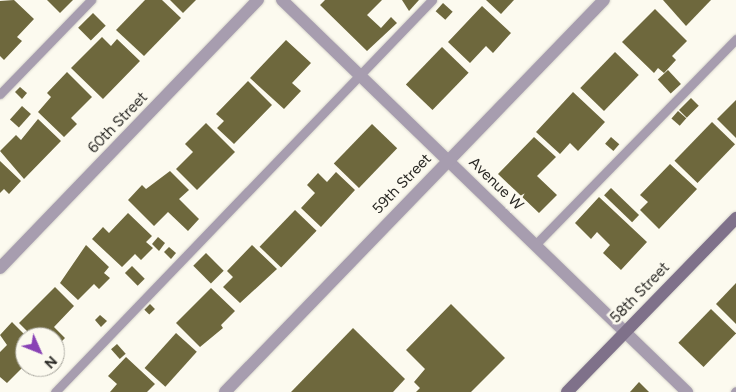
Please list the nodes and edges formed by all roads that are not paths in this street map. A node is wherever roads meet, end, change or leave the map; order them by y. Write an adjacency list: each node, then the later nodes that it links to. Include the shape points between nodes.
1 (91, 0): 8 (lane)
2 (258, 0): 12 (street, 60th Street)
3 (282, 0): 7 (street, Avenue W)
4 (432, 0): 7 (lane)
5 (604, 0): 9 (street, 59th Street)
6 (736, 39): 11 (lane)
7 (360, 75): 9 (street, Avenue W); 14 (lane)
8 (0, 94)
9 (448, 160): 11 (street, Avenue W); 15 (street, 59th Street)
10 (736, 218): 13 (street, 58th Street)
11 (535, 245): 13 (street, Avenue W)
12 (0, 268)
13 (625, 332): 16 (street, 58th Street); 17 (street, Avenue W)
14 (55, 392)
15 (224, 392)
16 (567, 392)
17 (687, 392)

